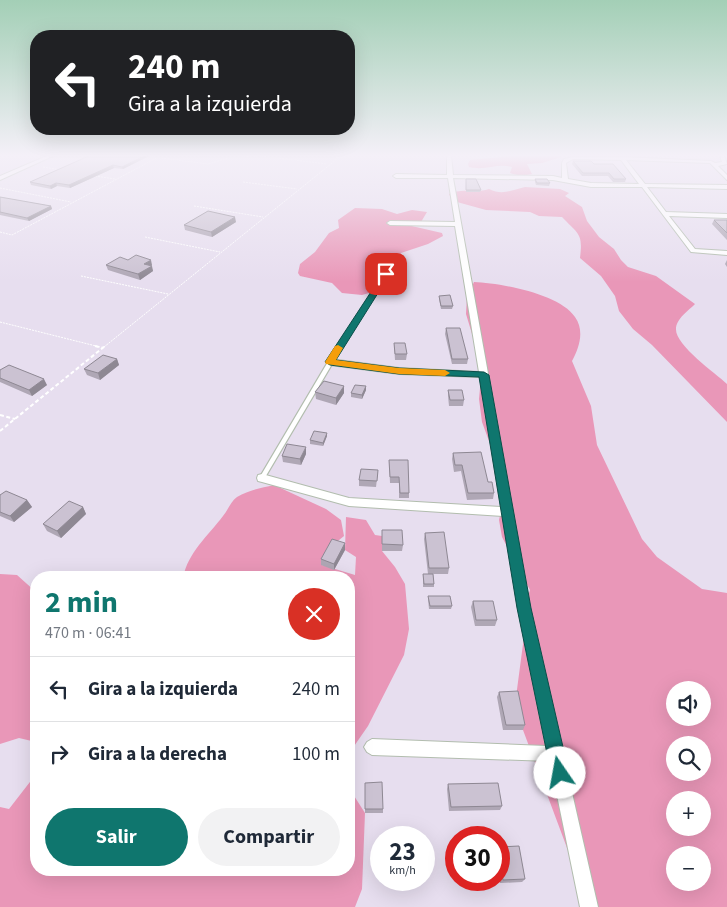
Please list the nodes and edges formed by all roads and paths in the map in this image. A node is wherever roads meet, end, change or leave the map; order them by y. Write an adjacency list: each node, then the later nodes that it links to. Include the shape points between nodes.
1 (45, 197): 6 (path)
2 (84, 197): 6 (path)
3 (287, 197): 10 (path)
4 (453, 197): 12 (street)
5 (651, 197): 8 (street)
6 (73, 203): 13 (path, via 12,235)
7 (194, 206): 10 (path)
8 (664, 214): 9 (street); 16 (street, via 693,251)
9 (727, 216)
10 (263, 217): 15 (path)
11 (390, 223): 12 (street)
12 (458, 224): 23 (street)
13 (0, 232)
14 (145, 237): 15 (path)
15 (220, 252): 19 (path)
16 (727, 253)
17 (386, 274): 22 (lane)
18 (81, 276): 19 (path)
19 (168, 294): 21 (path)
20 (0, 322): 21 (path)
21 (102, 348): 25 (path)
22 (330, 362): 23 (street, via 399,371); 27 (lane)
23 (484, 375): 28 (street)
24 (0, 415): 25 (path)
25 (15, 419): 26 (path)
26 (0, 431)
27 (262, 478): 28 (street, via 349,502)
28 (508, 512): 30 (street, via 524,608)
29 (372, 746): 30 (street)
30 (556, 754): 31 (street)
31 (589, 907)

